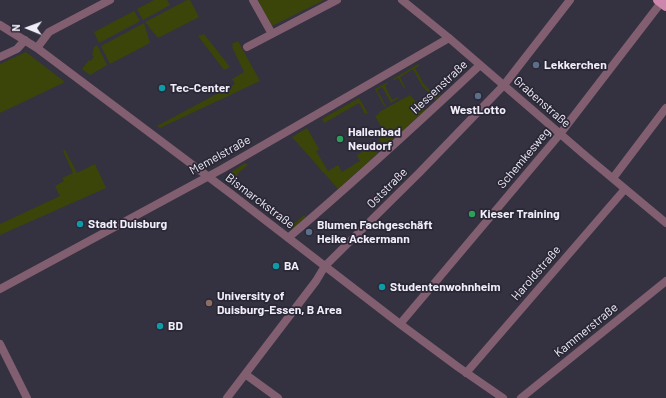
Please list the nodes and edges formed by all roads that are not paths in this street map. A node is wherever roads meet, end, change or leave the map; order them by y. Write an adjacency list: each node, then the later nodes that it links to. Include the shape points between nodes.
1 (110, 0): 12 (street, via 49,32)
2 (253, 0): 8 (street)
3 (337, 0): 8 (street)
4 (402, 0): 9 (street, Grabenstraße)
5 (570, 0): 15 (street, Oststraße)
6 (662, 2): 17 (street, Schemkesweg)
7 (0, 25): 10 (street, Bismarckstraße)
8 (272, 34): 11 (street)
9 (449, 38): 14 (street, Grabenstraße); 18 (street, Memelstraße)
10 (25, 40): 12 (street, Bismarckstraße); 13 (street, via 17,49)
11 (247, 47)
12 (37, 48): 18 (street, Bismarckstraße)
13 (0, 58)
14 (480, 65): 15 (street, Grabenstraße); 22 (street, Hessenstraße)
15 (501, 88): 17 (street, Grabenstraße); 23 (street, Oststraße)
16 (666, 108): 19 (street)
17 (560, 134): 19 (street, Grabenstraße); 26 (street, Schemkesweg)
18 (208, 177): 22 (street, Bismarckstraße); 25 (street, Memelstraße)
19 (613, 178): 20 (street, Grabenstraße)
20 (625, 189): 21 (street, Grabenstraße); 28 (street, Haroldstraße)
21 (666, 223)
22 (288, 238): 23 (street, Bismarckstraße)
23 (325, 266): 26 (street, Bismarckstraße); 29 (street, Oststraße)
24 (666, 281): 34 (street, Kammerstraße)
25 (0, 289)
26 (400, 324): 28 (street, Bismarckstraße)
27 (0, 344): 30 (street)
28 (466, 373): 33 (street, Bismarckstraße)
29 (246, 374): 31 (street, Oststraße); 32 (street)
30 (27, 398)
31 (227, 398)
32 (278, 398)
33 (504, 398)
34 (521, 398)

